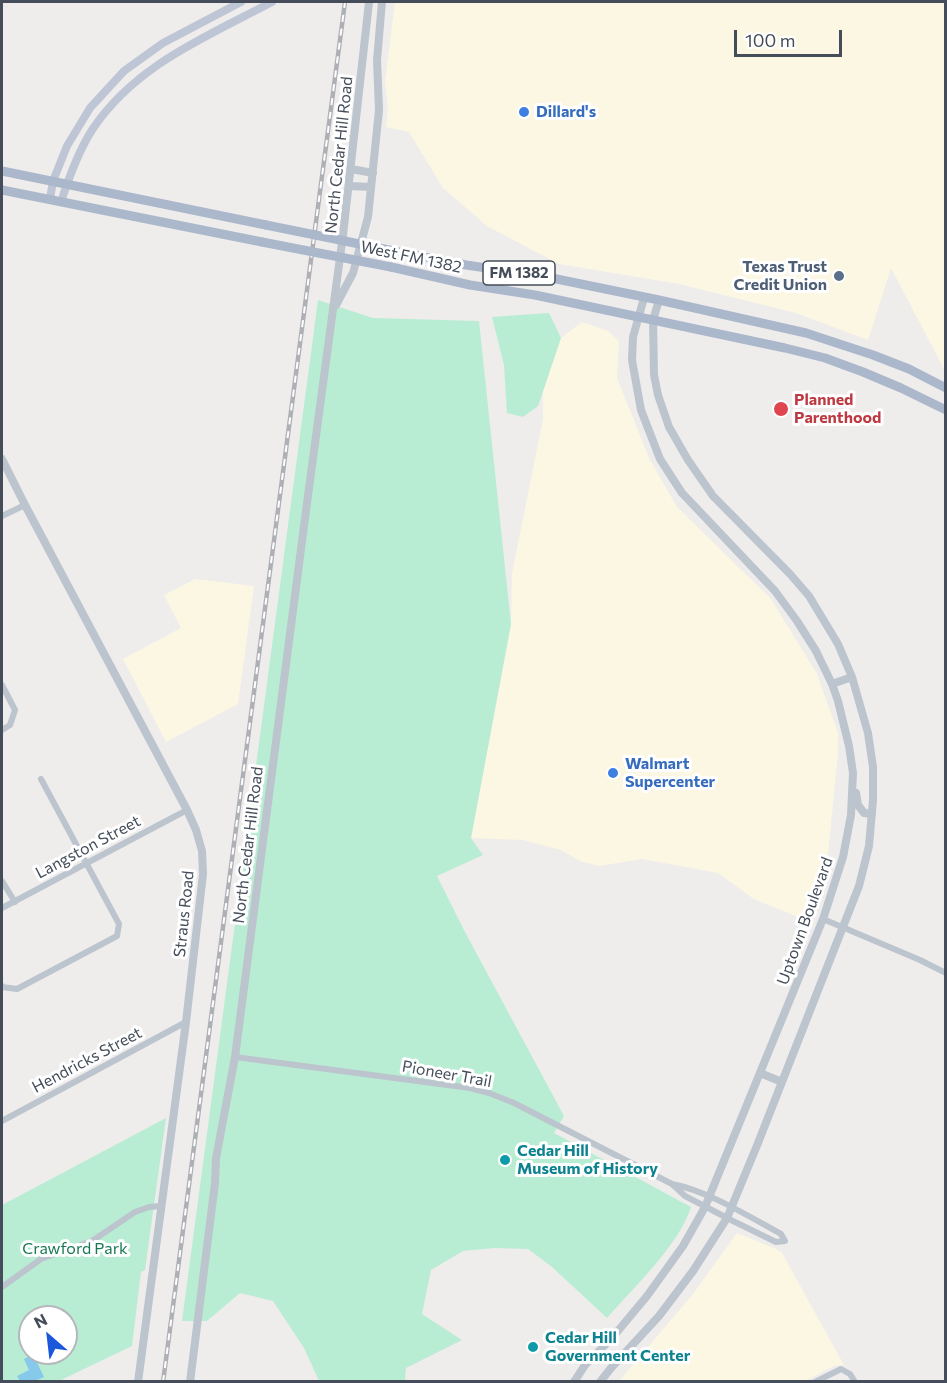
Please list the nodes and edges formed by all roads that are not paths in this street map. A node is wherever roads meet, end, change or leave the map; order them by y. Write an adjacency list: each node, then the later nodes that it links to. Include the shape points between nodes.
1 (242, 2): 8 (main road, via 163,43 124,71 90,108 66,146)
2 (272, 2): 9 (main road, via 170,56 135,81 91,132)
3 (369, 2): 5 (street, North Cedar Hill Road)
4 (382, 2): 7 (street, North Cedar Hill Road)
5 (351, 170): 7 (street); 10 (street, North Cedar Hill Road)
6 (2, 171): 8 (main road, West FM 1382 / FM 1382)
7 (373, 173): 11 (street, North Cedar Hill Road)
8 (53, 181): 9 (main road, West FM 1382 / FM 1382); 13 (main road)
9 (67, 183): 14 (main road); 15 (main road, West FM 1382 / FM 1382, bridge, via 394,251)
10 (349, 186): 11 (street); 17 (street, North Cedar Hill Road)
11 (371, 187): 17 (street, North Cedar Hill Road, via 368,217 353,273)
12 (2, 190): 13 (main road, West FM 1382 / FM 1382)
13 (50, 199): 14 (main road, West FM 1382 / FM 1382)
14 (62, 202): 18 (main road, West FM 1382 / FM 1382, bridge)
15 (644, 297): 16 (main road, West FM 1382 / FM 1382); 18 (street, Uptown Boulevard)
16 (659, 300): 19 (street); 20 (main road, West FM 1382 / FM 1382, via 806,333 909,369)
17 (333, 311): 42 (street, North Cedar Hill Road)
18 (638, 317): 19 (main road, West FM 1382 / FM 1382); 26 (street, Uptown Boulevard, via 632,349 635,385 660,459 682,493 775,591 816,651)
19 (653, 320): 21 (main road, West FM 1382 / FM 1382, via 825,358 885,380); 25 (street, via 654,375 669,427 712,495 809,596 838,644)
20 (945, 388)
21 (945, 410)
22 (2, 459): 23 (street, Straus Road)
23 (25, 505): 24 (street); 31 (street, Straus Road)
24 (2, 516)
25 (852, 677): 26 (street); 32 (street, via 873,767)
26 (832, 684): 29 (street, Uptown Boulevard)
27 (2, 685): 28 (street, via 15,710 10,725)
28 (2, 730)
29 (853, 773): 32 (street, via 858,805 864,813); 37 (street, Uptown Boulevard, via 843,857)
30 (40, 779): 33 (street)
31 (187, 810): 33 (street, Langston Street); 41 (street, Straus Road, via 202,850 203,874)
32 (872, 814): 38 (street, via 859,886)
33 (86, 864): 35 (street, Langston Street); 40 (street, via 119,924 117,936 17,989)
34 (2, 880): 35 (street)
35 (15, 902): 36 (street, Langston Street)
36 (2, 908)
37 (823, 920): 38 (street); 43 (street, Uptown Boulevard)
38 (842, 927): 39 (street); 44 (street)
39 (945, 973)
40 (2, 986)
41 (186, 1022): 45 (street, Hendricks Street); 48 (street, Straus Road)
42 (235, 1057): 46 (street, Pioneer Trail, via 489,1093); 54 (street, North Cedar Hill Road, via 216,1158)
43 (760, 1073): 44 (street); 47 (street, Uptown Boulevard)
44 (782, 1082): 50 (street)
45 (2, 1121)
46 (672, 1184): 47 (street, Pioneer Trail); 49 (street, Pioneer Trail)
47 (710, 1197): 49 (street, Uptown Boulevard); 50 (street, Pioneer Trail)
48 (161, 1206): 52 (street, via 135,1212 92,1241 41,1259); 53 (street, Straus Road)
49 (705, 1207): 51 (street, Pioneer Trail); 55 (street, Uptown Boulevard, via 647,1296)
50 (730, 1207): 51 (street); 51 (street, Pioneer Trail, via 781,1234 785,1240 776,1242)
51 (726, 1218): 56 (street, via 659,1316)
52 (2, 1287)
53 (138, 1382)
54 (190, 1382)
55 (574, 1382)
56 (600, 1382)
57 (815, 1382): 58 (street, via 841,1369)
58 (855, 1382)

